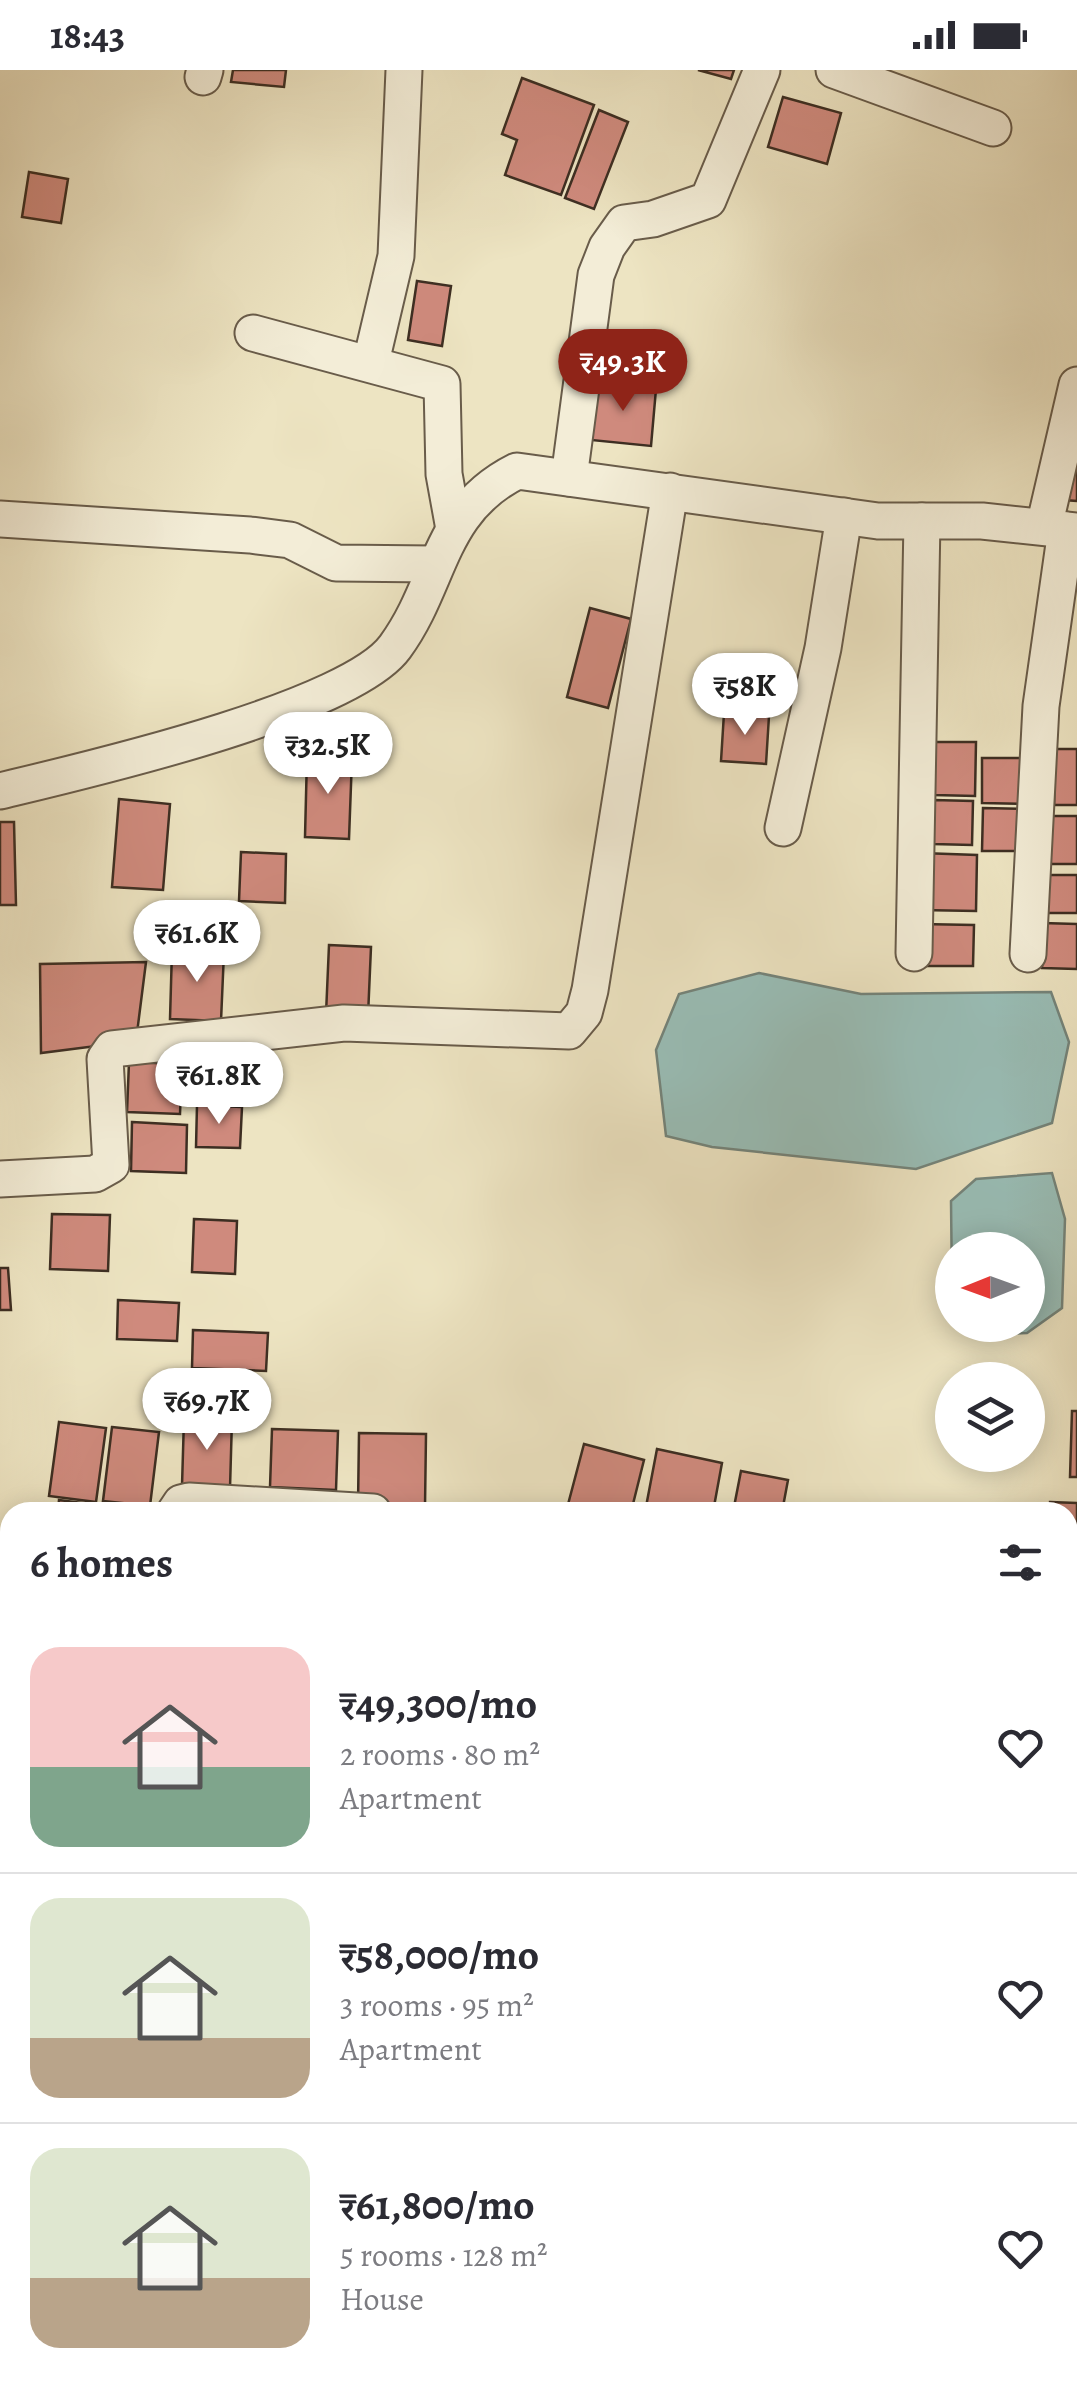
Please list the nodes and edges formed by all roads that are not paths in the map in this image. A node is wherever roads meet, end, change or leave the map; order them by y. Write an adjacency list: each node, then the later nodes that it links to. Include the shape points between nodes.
1 (404, 70): 6 (street, via 396,256)
2 (762, 70): 8 (street, via 708,200 624,223 606,248 596,276)
3 (834, 70): 4 (street)
4 (993, 128)
5 (253, 333): 6 (street)
6 (371, 362): 13 (street, via 442,384 444,481)
7 (1077, 385): 14 (street)
8 (568, 478): 9 (street); 13 (street, via 517,471 489,484)
9 (670, 492): 10 (street); 20 (street, via 590,990 569,1031 344,1024 112,1048 105,1059 111,1165 95,1174)
10 (844, 516): 12 (street); 17 (street)
11 (0, 519): 15 (street, via 290,540 336,563)
12 (922, 521): 14 (street); 18 (street)
13 (454, 528): 15 (street)
14 (1062, 529): 19 (street, via 1041,706)
15 (434, 564): 16 (street, via 394,649 322,696 114,764)
16 (0, 790)
17 (783, 828)
18 (914, 953)
19 (1028, 954)
20 (0, 1179)

